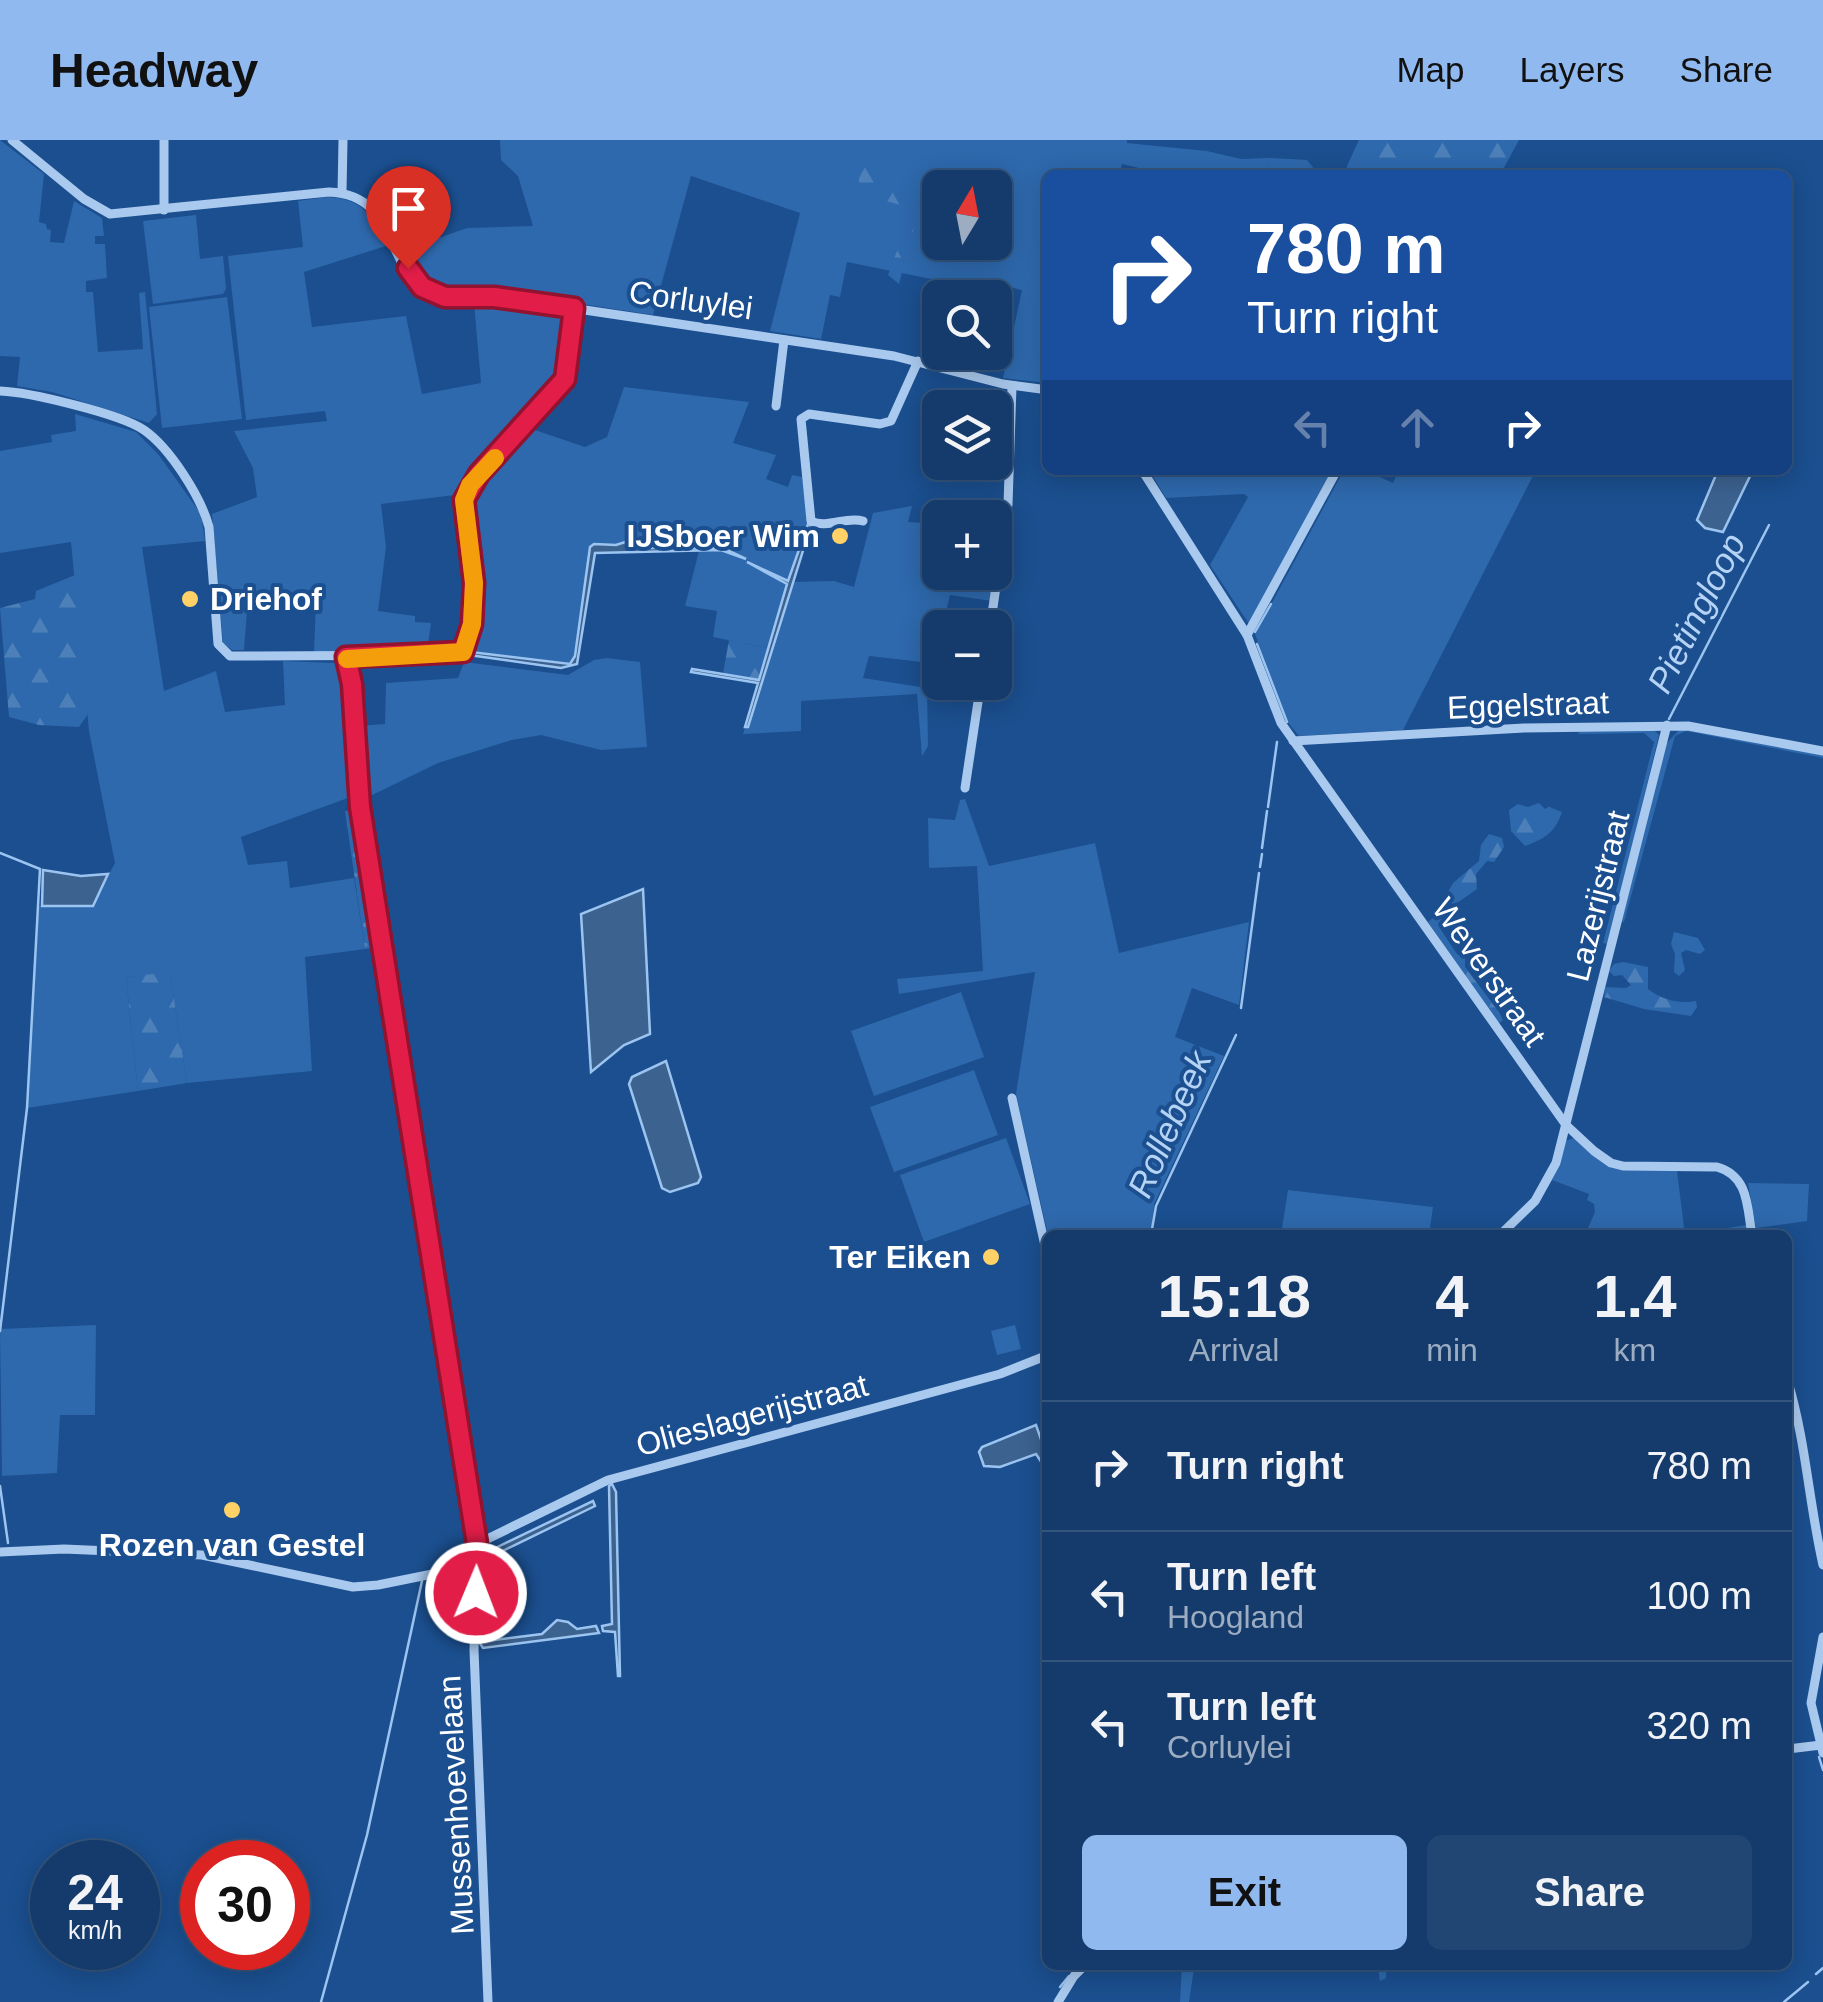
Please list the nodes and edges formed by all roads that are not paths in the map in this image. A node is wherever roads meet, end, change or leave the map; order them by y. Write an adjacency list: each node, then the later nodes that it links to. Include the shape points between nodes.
1 (12, 140): 5 (street, via 101,210)
2 (164, 140): 5 (street)
3 (343, 140): 4 (street)
4 (342, 193): 5 (street); 6 (street, Corluylei, via 374,209 411,276 432,294)
5 (164, 210)
6 (574, 308): 7 (street, Corluylei); 18 (street, via 565,379 479,474 464,500 474,583 463,652)
7 (784, 340): 8 (street, Corluylei); 12 (street, Corluylei)
8 (918, 360): 9 (street, Corluylei); 15 (street, via 891,421 800,418 811,521)
9 (1012, 386): 10 (street, Corluylei); 16 (street, via 1008,504)
10 (1042, 389)
11 (0, 392): 18 (street, via 24,392 125,422 161,447 205,511 222,651)
12 (776, 406)
13 (1145, 475): 17 (street)
14 (1334, 475): 17 (street)
15 (863, 521)
16 (993, 610)
17 (1246, 634): 21 (street, Weverstraat)
18 (346, 657): 33 (street, Mussenhoevelaan, via 360,807)
19 (978, 700): 23 (street)
20 (1668, 726): 21 (street, Eggelstraat); 22 (street, Eggelstraat); 25 (street, Lazerijstraat)
21 (1293, 741): 25 (street, Weverstraat)
22 (1823, 751)
23 (965, 788)
24 (1012, 1098): 28 (street)
25 (1566, 1125): 26 (street, Lazerijstraat, via 1549,1179); 27 (street, Weverstraat, via 1611,1163 1730,1170 1742,1184)
26 (1505, 1230)
27 (1751, 1230)
28 (1042, 1231)
29 (1042, 1357): 33 (street, Olieslagerijstraat, via 608,1480)
30 (1792, 1395): 31 (street)
31 (1811, 1512): 32 (street); 36 (street)
32 (1823, 1515)
33 (477, 1544): 35 (street, Mussenhoevelaan)
34 (0, 1552): 35 (street, via 202,1555 353,1587)
35 (477, 1565): 41 (street, Mussenhoevelaan, via 474,1650)
36 (1823, 1565)
37 (1823, 1637): 39 (street, via 1812,1703)
38 (1792, 1749): 39 (street)
39 (1822, 1749)
40 (1082, 1970): 42 (street)
41 (488, 2002)
42 (1058, 2002)

